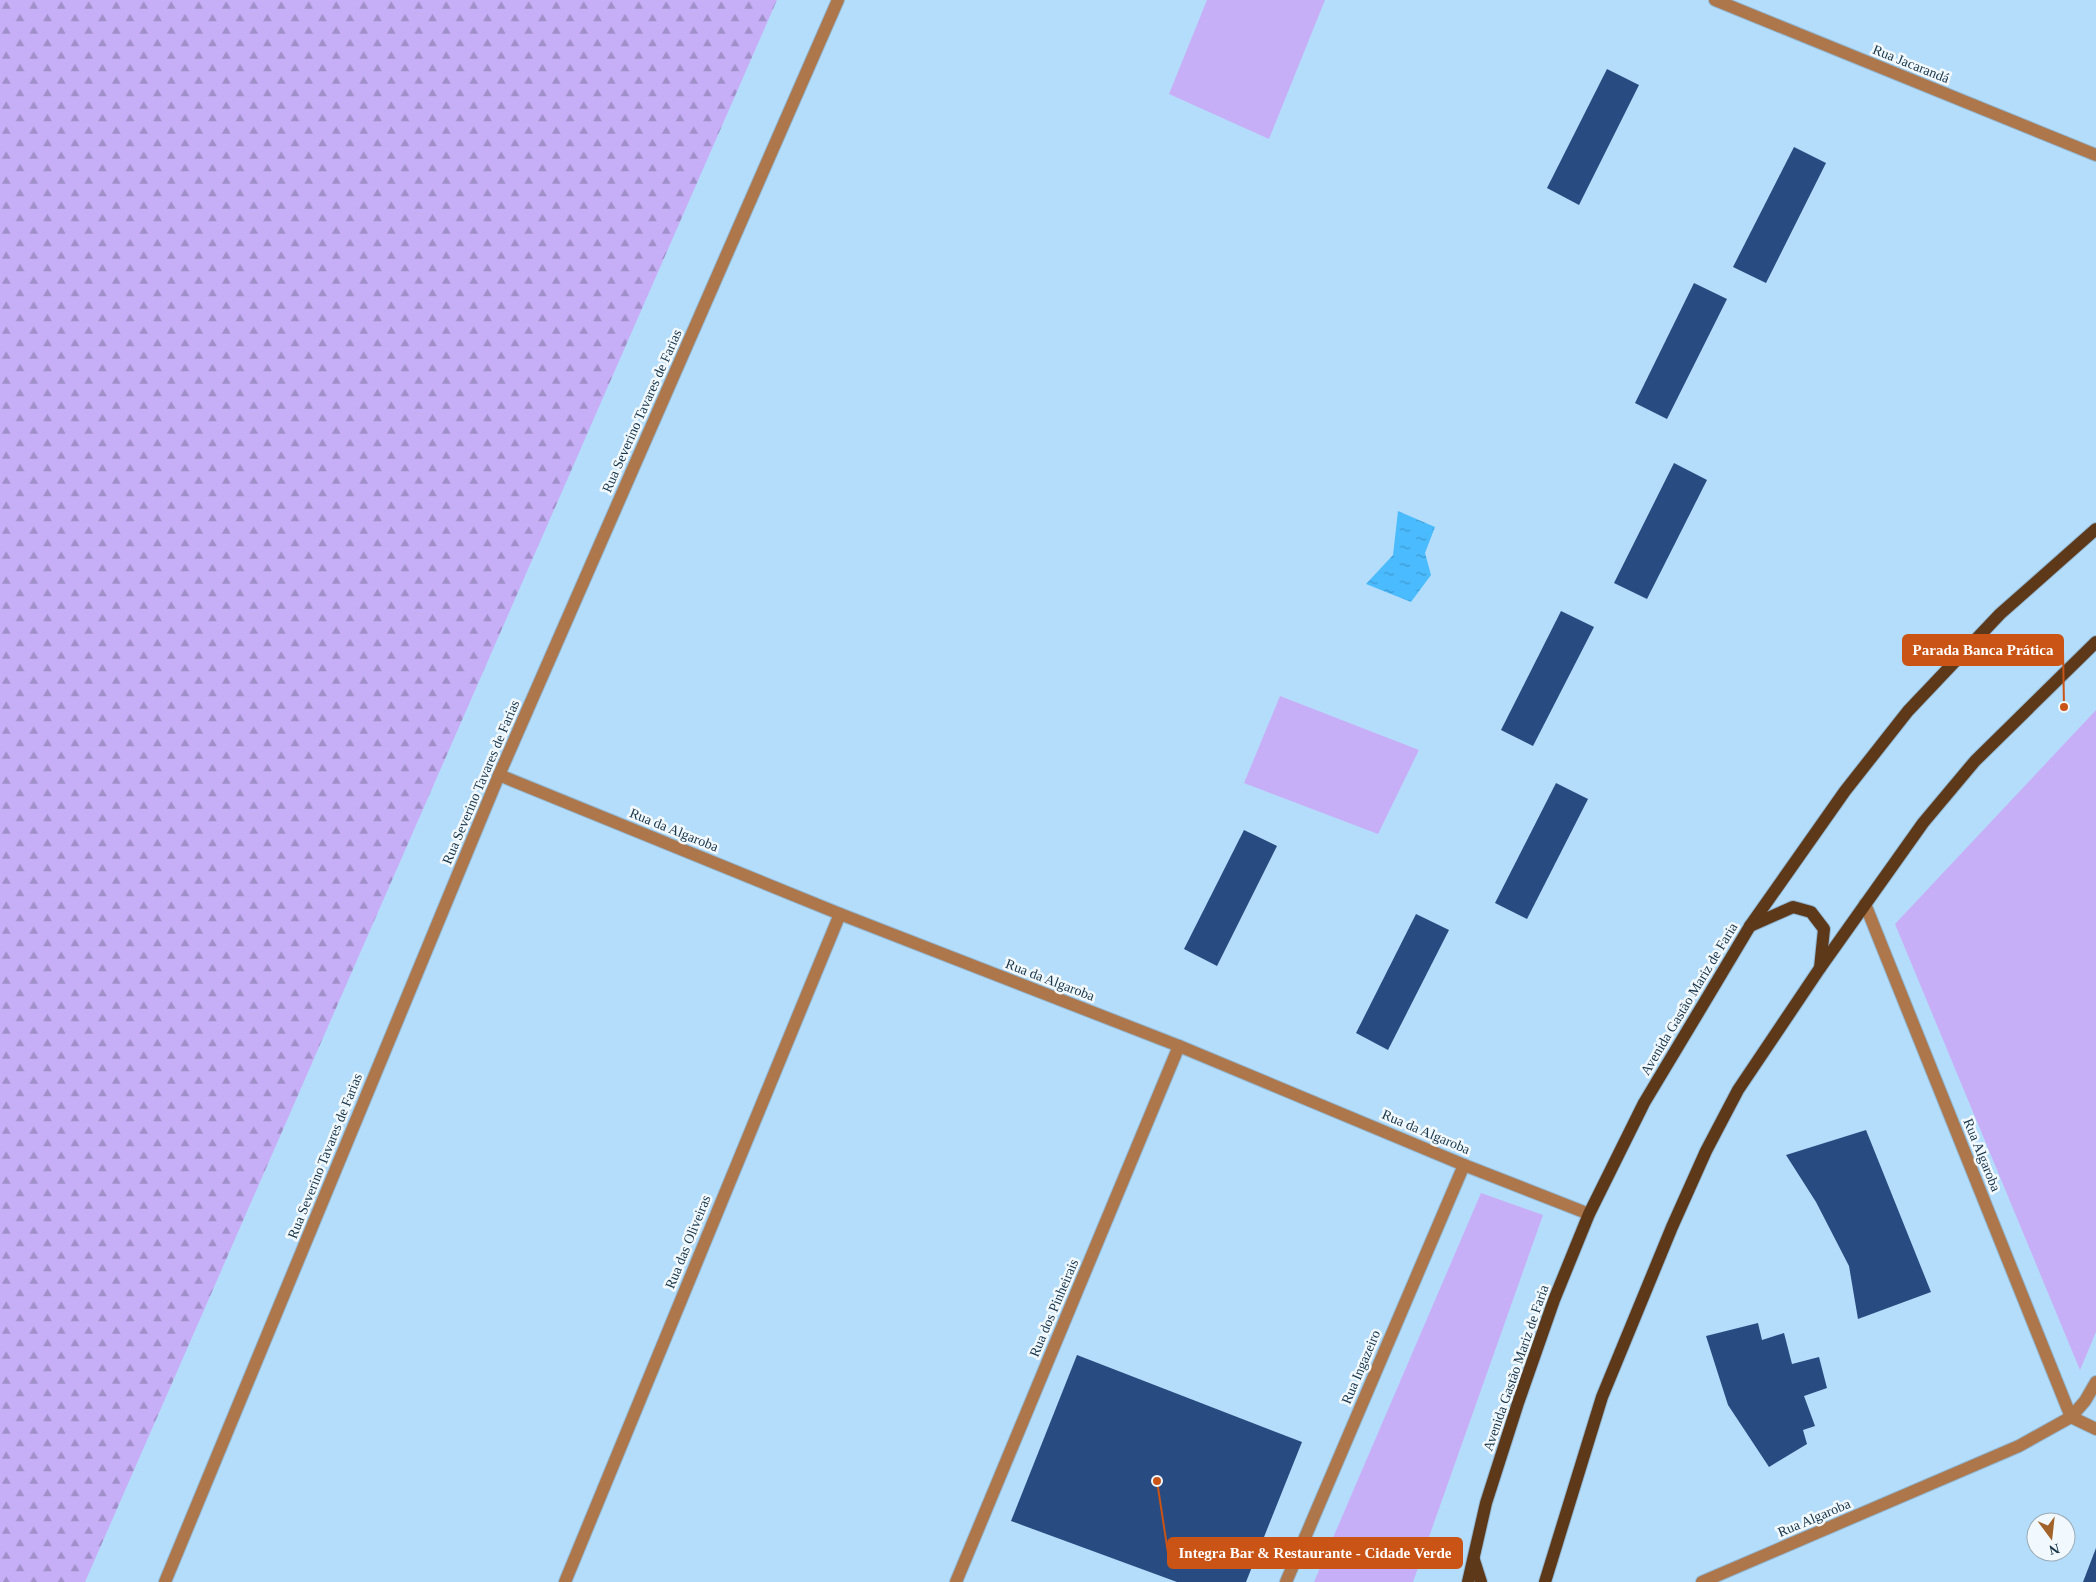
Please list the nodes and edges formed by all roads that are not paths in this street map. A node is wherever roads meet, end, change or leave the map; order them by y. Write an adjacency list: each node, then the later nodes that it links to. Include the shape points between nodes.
1 (838, 0): 6 (street, Rua Severino Tavares de Farias)
2 (1715, 0): 3 (street, Rua Jacarandá)
3 (2096, 155)
4 (2096, 529): 9 (main road, Avenida Gastão Mariz de Faria, via 2000,614 1908,711 1845,791)
5 (2096, 642): 7 (main road, via 1975,761 1922,823)
6 (499, 775): 8 (street, Rua da Algaroba); 19 (street, Rua Severino Tavares de Farias)
7 (1865, 904): 10 (main road); 15 (street, Rua Algaroba)
8 (840, 914): 11 (street, Rua da Algaroba); 20 (street, Rua das Oliveiras)
9 (1750, 926): 10 (main road, via 1793,907 1811,912 1824,929); 13 (main road, Avenida Gastão Mariz de Faria, via 1644,1103)
10 (1820, 968): 18 (main road, via 1738,1090 1706,1151 1602,1398)
11 (1179, 1046): 12 (street, Rua da Algaroba); 21 (street, Rua dos Pinheirais)
12 (1464, 1165): 13 (street, Rua da Algaroba); 22 (street, Rua Ingazeiro)
13 (1590, 1214): 17 (main road, Avenida Gastão Mariz de Faria, via 1554,1300 1518,1403 1486,1503)
14 (2096, 1382): 15 (street)
15 (2071, 1417): 16 (street); 25 (street, Rua Algaroba, via 2019,1446)
16 (2096, 1429)
17 (1474, 1560): 23 (main road, Avenida Gastão Mariz de Faria); 24 (main road)
18 (1544, 1581)
19 (165, 1582)
20 (565, 1582)
21 (956, 1582)
22 (1286, 1582)
23 (1468, 1582)
24 (1481, 1582)
25 (1702, 1582)

